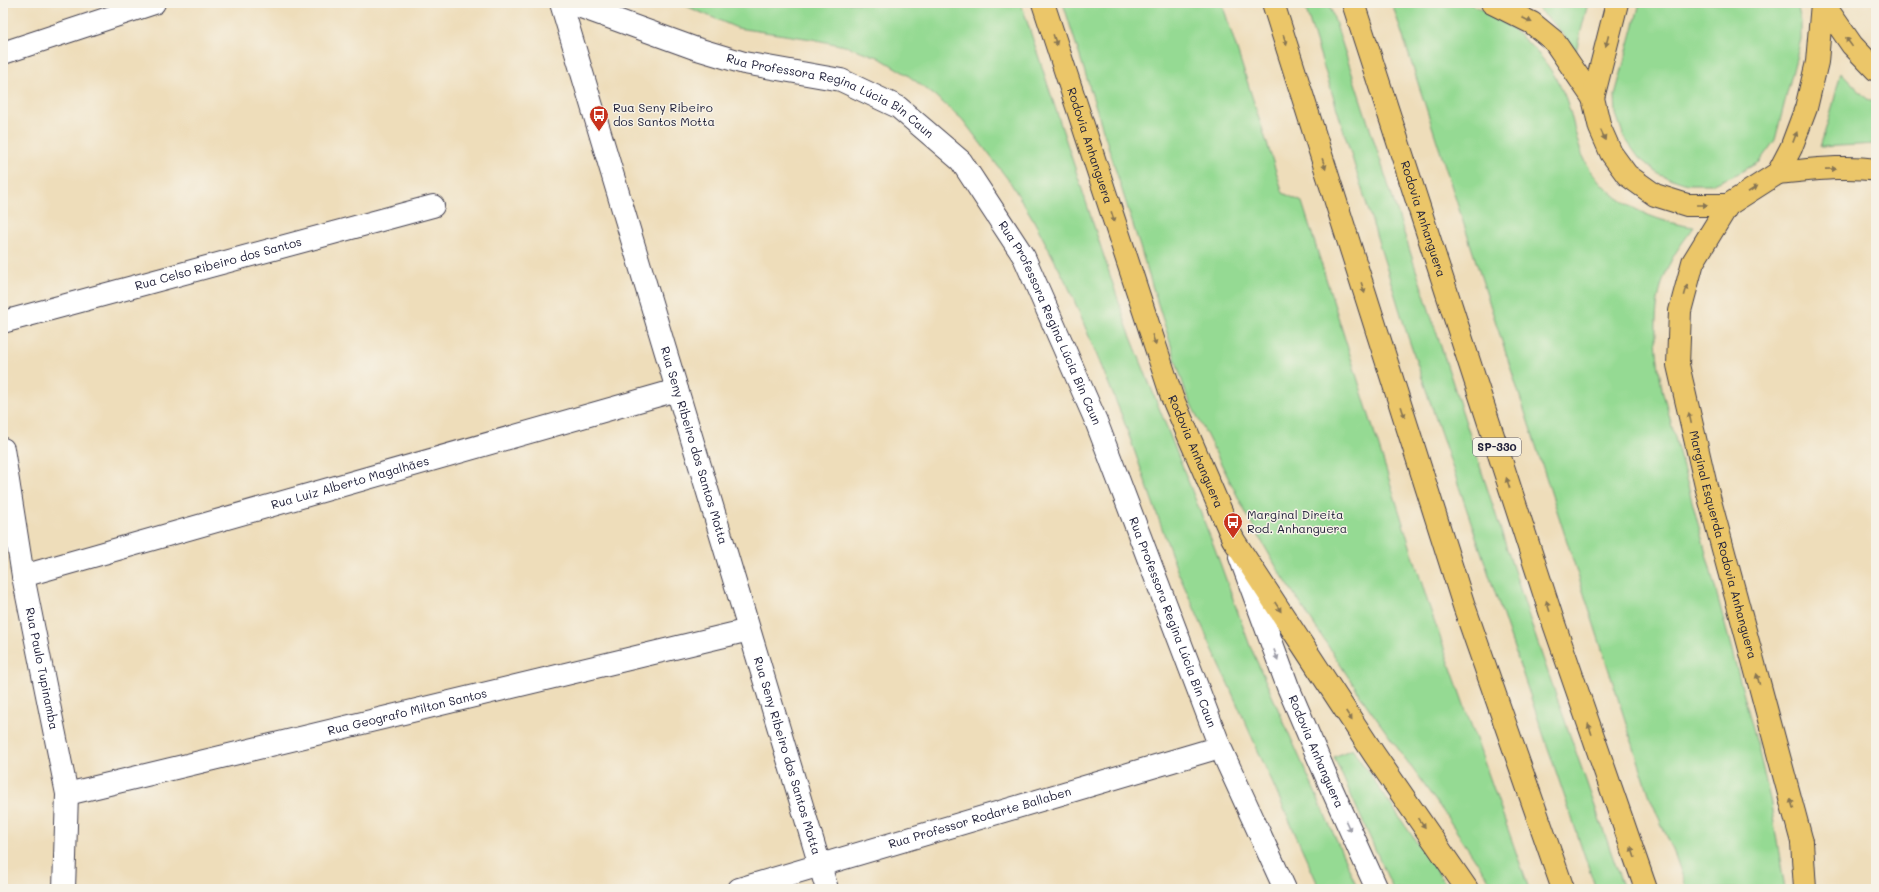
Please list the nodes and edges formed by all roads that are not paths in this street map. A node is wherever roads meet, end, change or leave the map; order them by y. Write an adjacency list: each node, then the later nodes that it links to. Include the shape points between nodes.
1 (154, 3): 10 (street)
2 (561, 3): 18 (street, Rua Seny Ribeiro dos Santos Motta)
3 (570, 3): 23 (street, Rua Professora Regina Lúcia Bin Caun, via 694,48 744,63 841,80 898,107 961,161 1024,257 1096,421)
4 (1043, 3): 20 (main road, Rodovia Anhanguera, one-way to 20, via 1172,397)
5 (1273, 3): 33 (main road, one-way to 33, via 1464,606)
6 (1353, 3): 34 (main road, Rodovia Anhanguera / SP-330, one-way to 6, via 1549,609)
7 (1492, 3): 12 (main road, one-way to 12, via 1532,22 1554,41)
8 (1617, 3): 12 (main road, one-way to 12)
9 (1822, 3): 11 (main road, one-way to 9, via 1852,45); 14 (main road, one-way to 9, via 1791,148 1806,108 1817,62)
10 (3, 53)
11 (1876, 70)
12 (1593, 98): 15 (main road, one-way to 15, via 1600,128 1612,154 1627,174 1655,195 1687,205)
13 (1876, 170): 14 (main road, one-way to 13, via 1819,169)
14 (1778, 173): 15 (main road, one-way to 14)
15 (1728, 205): 25 (main road, Marginal Esquerda Rodovia Anhanguera, one-way to 15, via 1706,486 1678,365 1680,311 1693,262)
16 (433, 206): 17 (street, Rua Celso Ribeiro dos Santos)
17 (3, 322)
18 (677, 390): 21 (street, Rua Luiz Alberto Magalhães); 22 (street, Rua Seny Ribeiro dos Santos Motta)
19 (3, 449): 21 (street, Rua Paulo Tupinamba)
20 (1233, 539): 31 (street, Rodovia Anhanguera, one-way to 31, via 1288,687); 32 (main road, one-way to 32, via 1374,754)
21 (23, 576): 24 (street, Rua Paulo Tupinamba)
22 (748, 630): 24 (street, Rua Geografo Milton Santos); 26 (street, Rua Seny Ribeiro dos Santos Motta)
23 (1220, 747): 26 (street, Rua Professor Rodarte Ballaben); 30 (street, Rua Professora Regina Lúcia Bin Caun)
24 (67, 794): 27 (street, Rua Paulo Tupinamba)
25 (1802, 842): 35 (main road); 36 (street, Marginal Esquerda Rodovia Anhanguera)
26 (820, 865): 28 (street, Rua Professor Rodarte Ballaben); 29 (street, Rua Seny Ribeiro dos Santos Motta)
27 (64, 889)
28 (739, 889)
29 (827, 889)
30 (1285, 889)
31 (1377, 889)
32 (1467, 889)
33 (1563, 889)
34 (1646, 889)
35 (1804, 889)
36 (1817, 889)

